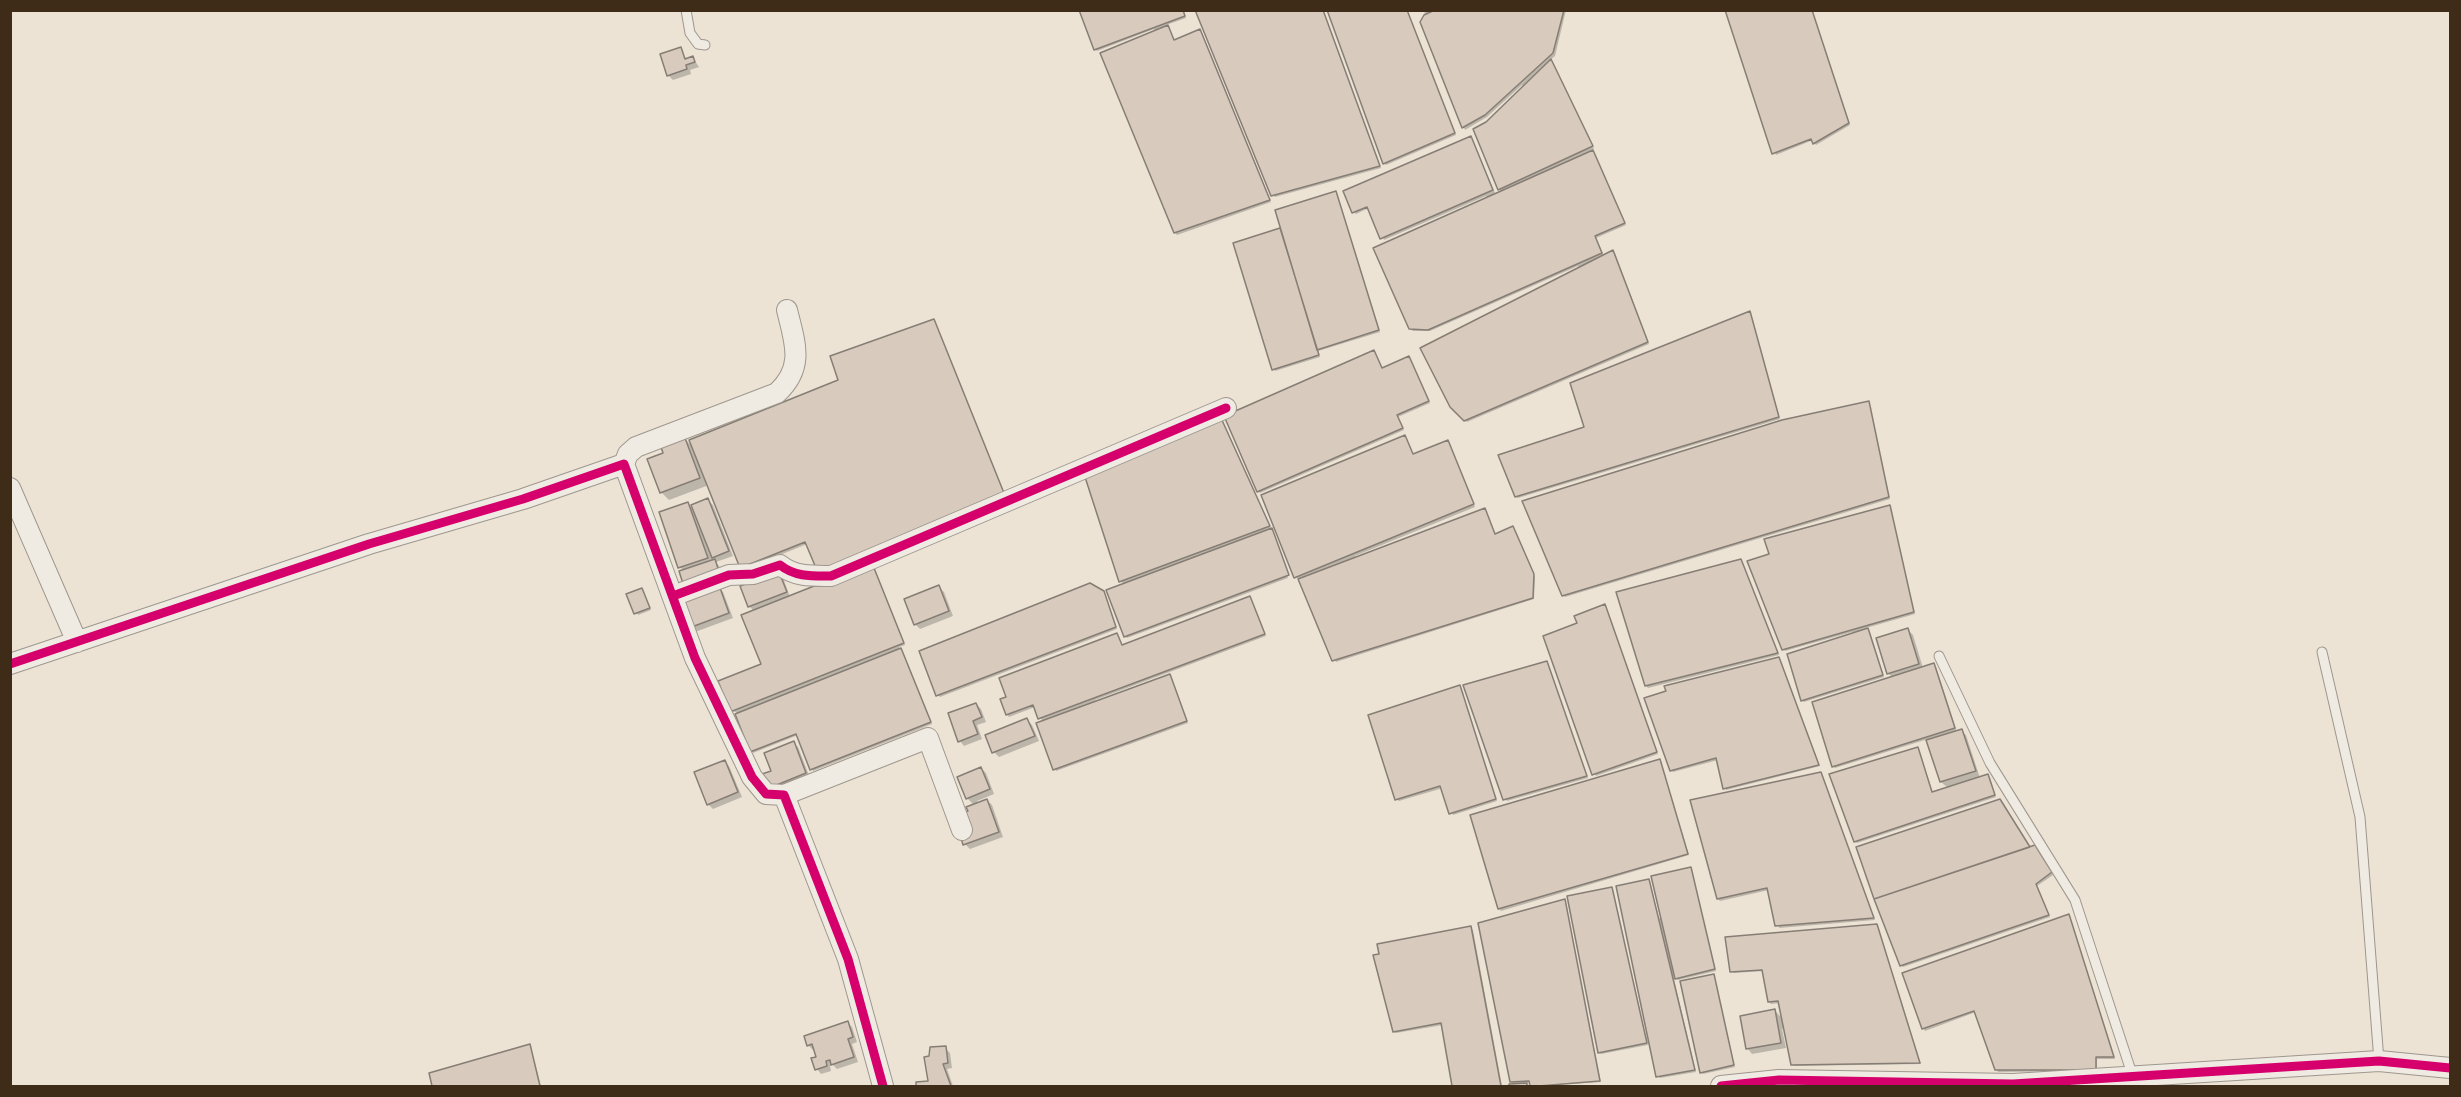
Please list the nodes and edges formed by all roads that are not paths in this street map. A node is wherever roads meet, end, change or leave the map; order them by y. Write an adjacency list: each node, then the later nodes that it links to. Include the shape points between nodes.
1 (686, 10): 2 (lane, via 690,33 698,44)
2 (705, 45)
3 (787, 310): 5 (street, via 796,345 795,367 789,382 777,393 636,447)
4 (1226, 408): 7 (street, via 831,576 789,572 780,565 753,574 729,575)
5 (624, 464): 7 (street); 8 (street)
6 (10, 488): 8 (street)
7 (673, 596): 12 (street, via 695,658 752,777 766,794)
8 (76, 642): 11 (street)
9 (2322, 652): 14 (lane, via 2360,817)
10 (1939, 656): 16 (lane, via 1990,763 2075,900)
11 (10, 664)
12 (784, 795): 13 (street, via 928,738); 17 (street, via 848,959)
13 (962, 830)
14 (2379, 1060): 15 (street); 16 (street)
15 (2451, 1068)
16 (2133, 1077): 18 (street, via 2013,1084 1779,1080)
17 (883, 1086)
18 (1721, 1086)

